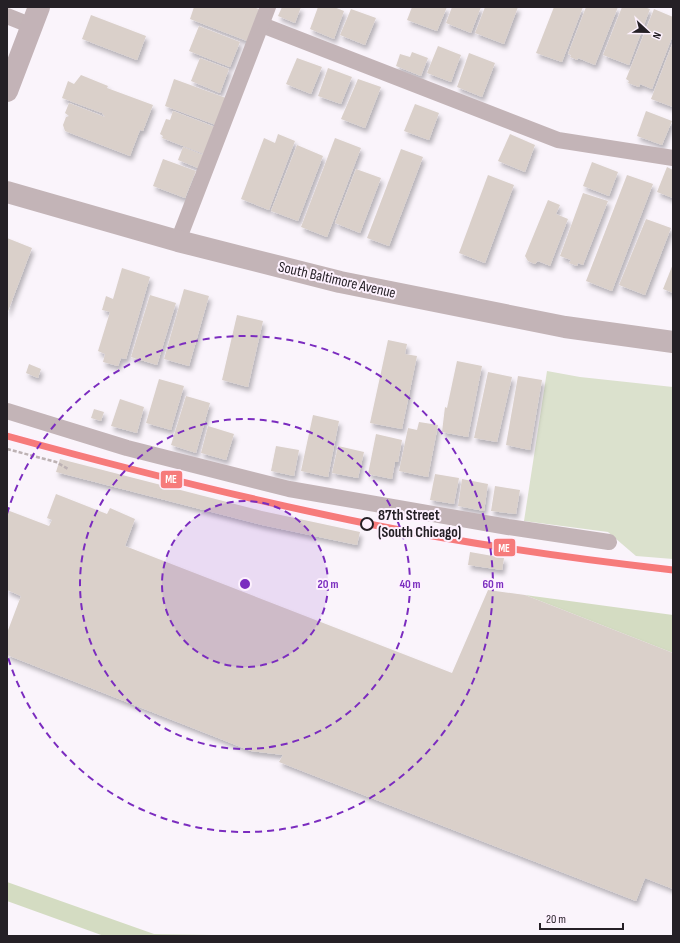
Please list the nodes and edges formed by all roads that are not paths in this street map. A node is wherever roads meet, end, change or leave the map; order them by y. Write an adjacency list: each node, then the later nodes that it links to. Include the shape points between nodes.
1 (268, 7): 4 (lane)
2 (7, 16): 3 (lane)
3 (36, 16): 5 (main road)
4 (262, 25): 6 (lane, via 558,140); 8 (lane)
5 (7, 91)
6 (673, 158)
7 (7, 192): 8 (street, South Baltimore Avenue)
8 (178, 241): 9 (street, South Baltimore Avenue, via 348,284 565,327)
9 (673, 342)
10 (7, 411): 11 (lane, via 127,448 289,489)
11 (609, 542)

